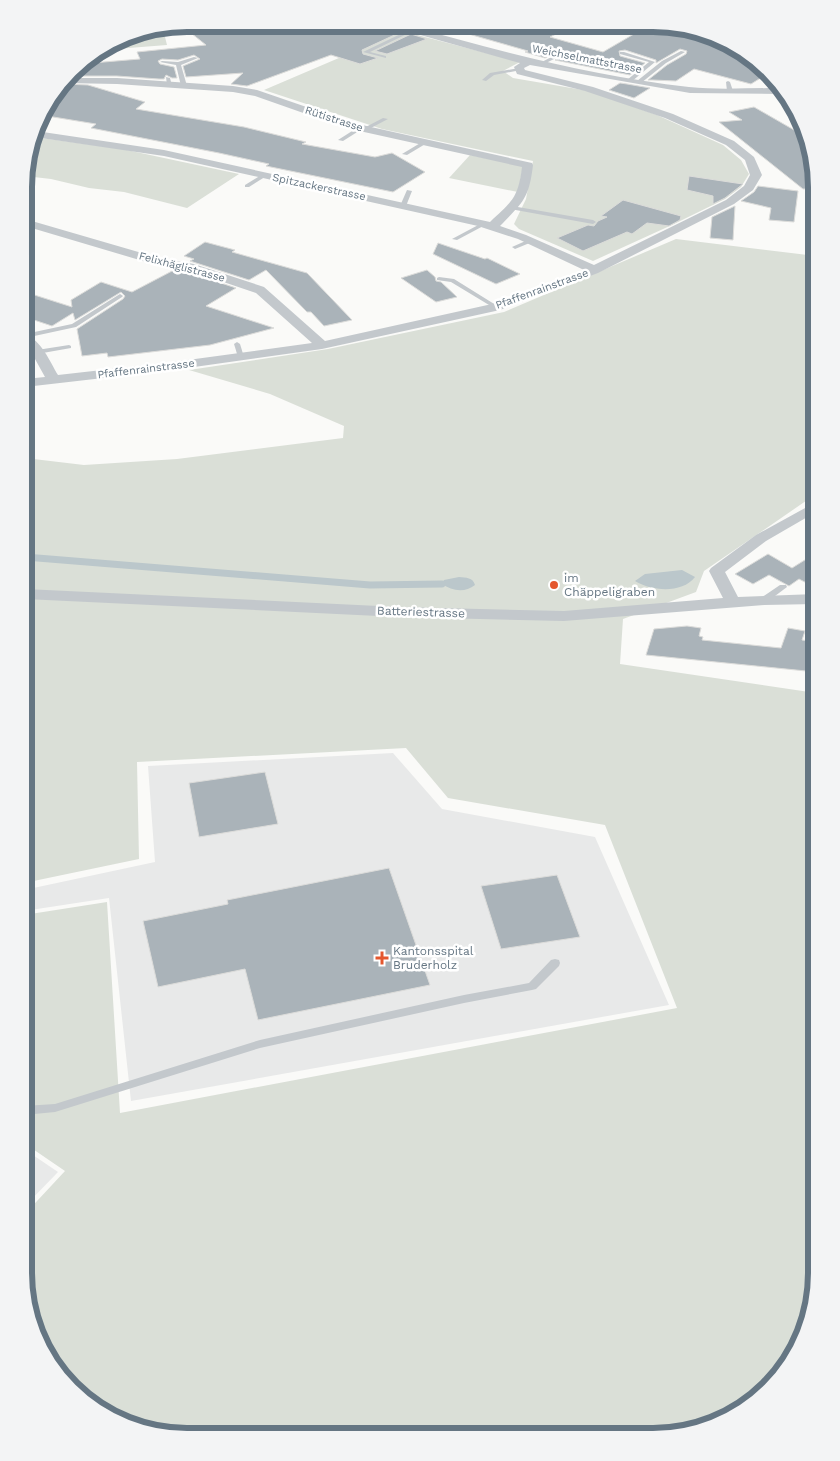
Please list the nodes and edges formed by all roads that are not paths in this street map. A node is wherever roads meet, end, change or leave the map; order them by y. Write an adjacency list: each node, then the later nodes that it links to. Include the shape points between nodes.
1 (421, 32): 4 (street, Weichselmattstrasse)
2 (443, 32): 4 (lane)
3 (408, 33): 8 (lane, via 365,52)
4 (435, 37): 12 (street, Weichselmattstrasse)
5 (683, 52): 15 (lane)
6 (622, 54): 15 (lane, via 653,62)
7 (572, 55): 12 (lane, via 562,53)
8 (384, 57)
9 (196, 58): 11 (lane)
10 (162, 62): 11 (lane)
11 (178, 64): 16 (lane)
12 (530, 65): 13 (lane, via 492,74); 15 (street, Weichselmattstrasse); 35 (street, Pfaffenrainstrasse, via 520,72 625,101 730,143 750,159 756,175 749,188 730,202)
13 (484, 80)
14 (75, 81): 16 (street, Rütistrasse, via 169,81)
15 (634, 82): 17 (street, Weichselmattstrasse, via 690,90 729,86)
16 (184, 86): 19 (street, Rütistrasse, via 257,93)
17 (773, 91)
18 (384, 119): 19 (lane)
19 (362, 129): 21 (lane); 22 (street, Rütistrasse)
20 (42, 135): 24 (street, Spitzackerstrasse, via 164,153)
21 (341, 140)
22 (424, 143): 23 (lane); 28 (street, Rütistrasse, via 528,165 525,188)
23 (405, 154)
24 (265, 175): 25 (lane); 27 (street, Spitzackerstrasse)
25 (247, 186)
26 (409, 191): 27 (lane)
27 (404, 206): 31 (street, Spitzackerstrasse)
28 (512, 208): 29 (lane); 31 (street, Rütistrasse)
29 (593, 222)
30 (32, 224): 41 (street, Felixhäglistrasse, via 260,290)
31 (489, 225): 32 (lane); 33 (street, Spitzackerstrasse)
32 (455, 239)
33 (530, 240): 34 (lane); 35 (street, Spitzackerstrasse)
34 (515, 248)
35 (594, 270): 38 (street, Pfaffenrainstrasse)
36 (439, 279): 38 (lane, via 452,280)
37 (120, 296): 39 (lane, via 74,326)
38 (496, 307): 41 (street, Pfaffenrainstrasse)
39 (32, 335)
40 (237, 344): 45 (lane)
41 (322, 345): 45 (street, Pfaffenrainstrasse)
42 (32, 346): 44 (street)
43 (69, 347): 44 (lane)
44 (37, 352): 46 (street)
45 (241, 357): 46 (street, Pfaffenrainstrasse)
46 (54, 380): 47 (street, Pfaffenrainstrasse)
47 (32, 382)
48 (808, 511): 53 (street, via 761,538 718,572)
49 (783, 587): 52 (lane)
50 (32, 594): 53 (street, Batteriestrasse, via 390,612 564,616)
51 (808, 599): 52 (street, Batteriestrasse)
52 (764, 600): 53 (street, Batteriestrasse)
53 (733, 603)
54 (554, 963): 55 (lane, via 532,986 260,1044 55,1108)
55 (32, 1110)

